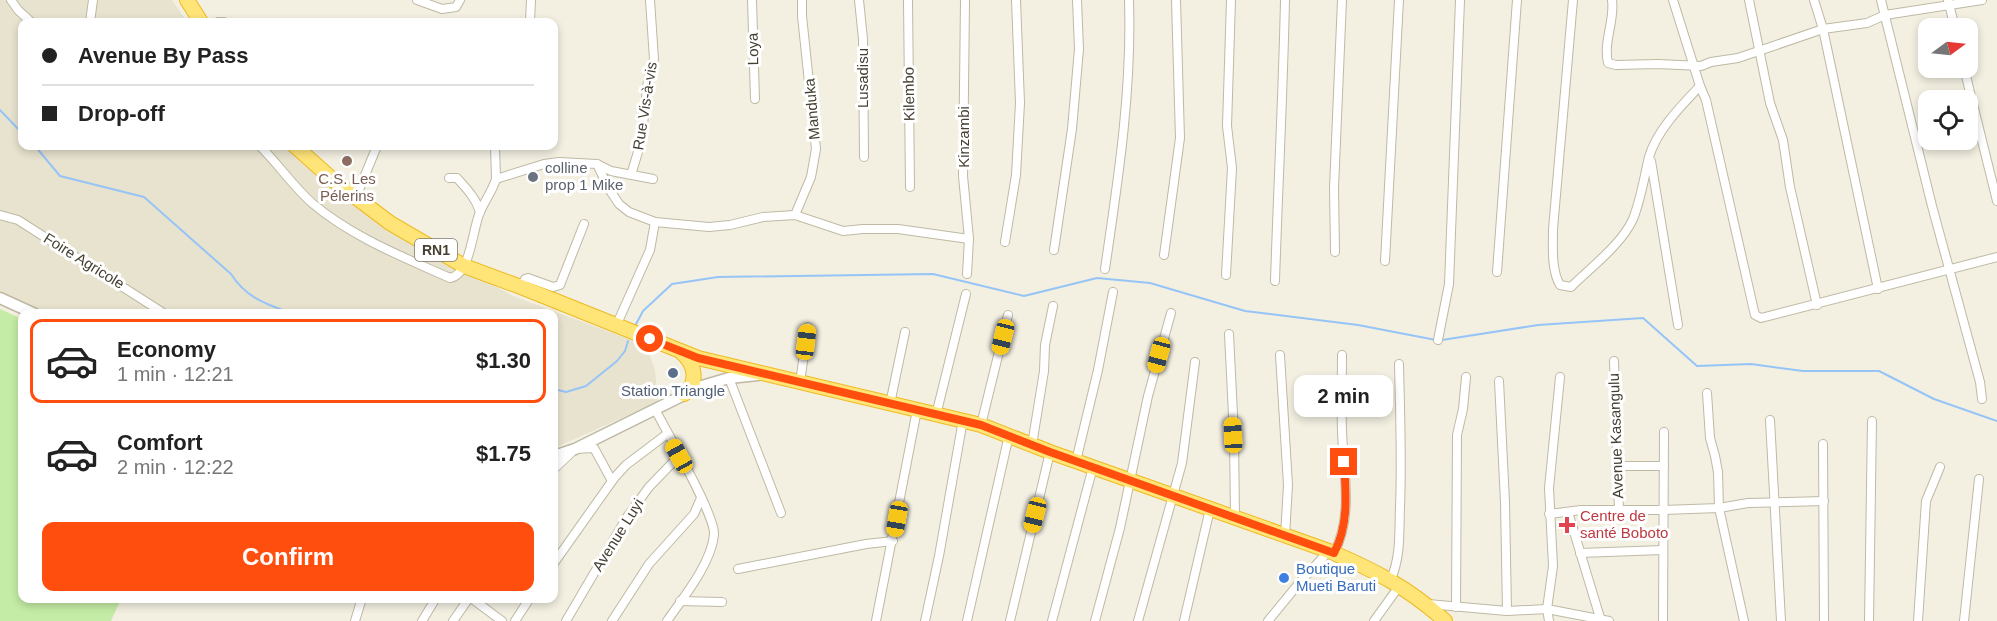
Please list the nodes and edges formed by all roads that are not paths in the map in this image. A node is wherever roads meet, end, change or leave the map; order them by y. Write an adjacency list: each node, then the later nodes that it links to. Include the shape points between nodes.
1 (11, 0): 32 (street)
2 (93, 0): 33 (street)
3 (187, 0): 34 (highway)
4 (417, 0): 5 (street, via 447,9 456,7)
5 (460, 0)
6 (531, 0): 35 (street)
7 (651, 0): 50 (street, Rue Vis-à-vis, via 654,59 641,142)
8 (752, 0): 42 (street, Loya)
9 (802, 0): 59 (street, Manduka, via 816,149)
10 (860, 0): 48 (street, Lusadisu)
11 (908, 0): 54 (street, Kilembo)
12 (965, 0): 62 (street, Kinzambi, via 963,176)
13 (1016, 0): 63 (street, via 1020,103 1016,175)
14 (1077, 0): 64 (street, via 1079,49 1073,118)
15 (1129, 0): 70 (street, via 1125,132)
16 (1176, 0): 66 (street, via 1180,138)
17 (1231, 0): 74 (street, via 1227,126 1232,168)
18 (1285, 0): 75 (street)
19 (1342, 0): 65 (street)
20 (1399, 0): 68 (street)
21 (1460, 0): 92 (street, via 1449,284)
22 (1518, 0): 72 (street)
23 (1573, 0): 47 (street, via 1553,229 1560,285 1571,287 1632,221)
24 (1612, 0): 39 (street, via 1608,63)
25 (1674, 0): 39 (street)
26 (1749, 0): 38 (street)
27 (1814, 0): 37 (street)
28 (1881, 0): 31 (street)
29 (1982, 0): 30 (street)
30 (1949, 3): 31 (street); 36 (street)
31 (1885, 15): 37 (street, via 1867,23); 71 (street)
32 (27, 18)
33 (91, 18)
34 (198, 18)
35 (530, 18)
36 (1953, 18)
37 (1823, 29): 38 (street); 77 (street)
38 (1760, 52): 39 (street); 81 (street, via 1783,140)
39 (1694, 65): 41 (street)
40 (1966, 78): 56 (street)
41 (1700, 86): 47 (street, via 1670,122); 81 (street, via 1755,315 1761,318)
42 (754, 99)
43 (264, 150): 69 (street, via 312,203 375,244 450,278)
44 (299, 150): 55 (highway, RN1)
45 (375, 150): 55 (street)
46 (495, 150): 52 (street)
47 (1650, 155): 87 (street)
48 (864, 157)
49 (597, 164): 50 (street); 52 (street, via 544,164); 60 (street, via 620,204)
50 (631, 175): 53 (street)
51 (449, 178): 57 (street, via 457,178 469,191)
52 (496, 179): 57 (street)
53 (653, 179)
54 (910, 187)
55 (356, 197): 69 (highway, RN1, via 390,223)
56 (1997, 201)
57 (480, 212): 69 (street)
58 (0, 215): 84 (street, Foire Agricole, via 18,220)
59 (795, 215): 60 (street, via 709,228); 62 (street, via 843,231 898,229)
60 (655, 222): 88 (street, via 650,250)
61 (584, 224): 76 (street, via 560,285 528,278)
62 (969, 239): 73 (street, Kinzambi)
63 (1005, 242)
64 (1054, 250)
65 (1335, 252)
66 (1164, 255)
67 (1997, 257): 71 (street)
68 (1385, 261)
69 (464, 266): 76 (highway, RN1)
70 (1105, 269)
71 (1951, 270): 77 (street); 107 (street)
72 (1497, 272)
73 (967, 274)
74 (1226, 274)
75 (1275, 281)
76 (521, 287): 88 (highway, RN1)
77 (1878, 290): 81 (street)
78 (1113, 292): 125 (street)
79 (966, 294): 111 (street)
80 (0, 298): 83 (street)
81 (1817, 305)
82 (1053, 306): 120 (street)
83 (24, 309)
84 (157, 309)
85 (1171, 313): 133 (street, via 1148,396)
86 (1008, 315): 115 (street)
87 (1678, 325)
88 (615, 326): 93 (highway, RN1)
89 (808, 327): 104 (street)
90 (905, 332): 108 (street)
91 (1228, 334): 145 (street)
92 (1438, 340)
93 (678, 350): 99 (highway, RN1); 106 (highway, via 689,359 693,369 693,384)
94 (1280, 355): 146 (street, via 1288,485)
95 (1342, 355): 149 (street, via 1346,503 1338,544)
96 (1614, 361): 127 (street, Avenue Kasangulu)
97 (1195, 362): 134 (street, via 1182,462)
98 (1399, 364): 153 (street, via 1401,443)
99 (763, 374): 101 (street); 104 (highway, RN1)
100 (1560, 377): 144 (street)
101 (729, 378): 106 (street); 143 (street)
102 (1466, 378): 162 (street, via 1457,435)
103 (1499, 381): 164 (street)
104 (800, 382): 108 (highway, RN1)
105 (1707, 393): 138 (street)
106 (684, 394): 109 (street)
107 (1982, 399)
108 (890, 404): 110 (highway, RN1)
109 (655, 409): 117 (street); 121 (street)
110 (917, 410): 111 (highway, RN1); 147 (street)
111 (936, 415): 112 (highway, RN1)
112 (963, 420): 115 (highway, RN1); 174 (street)
113 (1770, 420): 137 (street)
114 (1872, 421): 191 (street)
115 (981, 425): 118 (highway, RN1)
116 (1664, 432): 128 (street)
117 (667, 434): 124 (street); 132 (street, via 626,465)
118 (1009, 435): 120 (highway, RN1); 175 (street)
119 (1823, 444): 136 (street)
120 (1032, 445): 122 (highway, RN1)
121 (575, 449): 123 (street); 126 (street); 132 (street, via 594,448)
122 (1050, 452): 125 (highway, RN1); 176 (street)
123 (558, 455)
124 (679, 456): 135 (street); 170 (street, Avenue Luyi, via 627,517)
125 (1076, 461): 130 (highway, RN1)
126 (558, 465)
127 (1617, 466): 128 (street); 141 (street, Avenue Kasangulu)
128 (1664, 466): 140 (street)
129 (1940, 466): 192 (street, via 1926,501)
130 (1093, 467): 133 (highway, RN1); 177 (street)
131 (1979, 479): 193 (street)
132 (612, 481): 151 (street)
133 (1131, 481): 134 (highway, RN1); 178 (street)
134 (1173, 495): 139 (highway, RN1); 179 (street)
135 (701, 498): 154 (street, via 714,536 701,569); 171 (street, via 694,514 649,564)
136 (1824, 501): 137 (street); 190 (street)
137 (1774, 502): 138 (street); 189 (street)
138 (1719, 508): 140 (street); 188 (street)
139 (1210, 509): 145 (highway, RN1); 180 (street)
140 (1663, 510): 141 (street); 148 (street)
141 (1619, 511): 142 (street)
142 (1569, 512): 144 (street); 150 (street)
143 (781, 513)
144 (1550, 514): 163 (street, via 1553,566)
145 (1235, 519): 146 (highway, RN1)
146 (1285, 536): 149 (highway, RN1)
147 (893, 541): 152 (street); 173 (street)
148 (1663, 550): 150 (street); 187 (street)
149 (1331, 552): 153 (highway, RN1); 181 (street)
150 (1580, 553): 185 (street)
151 (558, 557)
152 (738, 568)
153 (1395, 582): 161 (highway, RN1); 182 (street)
154 (680, 601): 155 (street); 172 (street)
155 (722, 602)
156 (360, 603): 165 (street)
157 (433, 603): 166 (street)
158 (466, 603): 167 (street)
159 (477, 603): 168 (street)
160 (527, 603): 169 (street)
161 (1426, 603): 162 (street); 183 (highway, RN1)
162 (1456, 607): 164 (street)
163 (1547, 609): 164 (street); 184 (street); 185 (street)
164 (1507, 611)
165 (355, 621)
166 (422, 621)
167 (453, 621)
168 (502, 621)
169 (515, 621)
170 (566, 621)
171 (612, 621)
172 (667, 621)
173 (876, 621)
174 (925, 621)
175 (968, 621)
176 (1010, 621)
177 (1052, 621)
178 (1095, 621)
179 (1138, 621)
180 (1184, 621)
181 (1268, 621)
182 (1374, 621)
183 (1445, 621)
184 (1549, 621)
185 (1601, 621): 186 (street)
186 (1609, 621)
187 (1663, 621)
188 (1744, 621)
189 (1781, 621)
190 (1824, 621)
191 (1869, 621)
192 (1918, 621)
193 (1964, 621)

